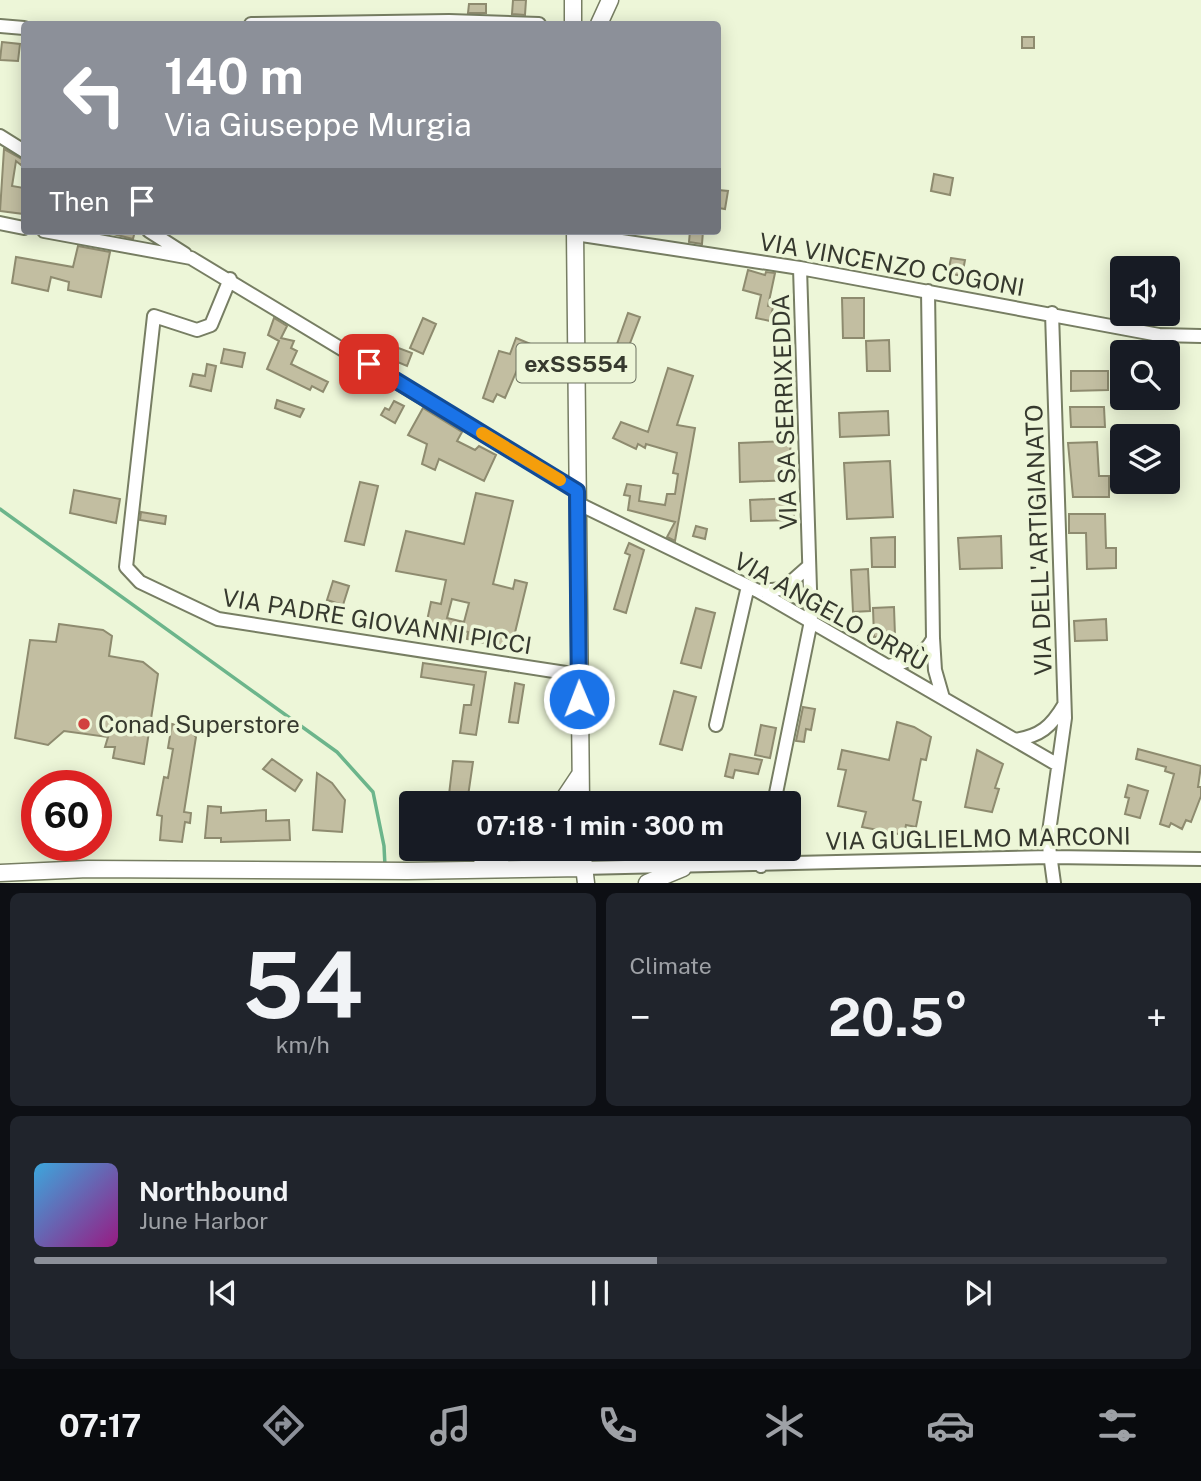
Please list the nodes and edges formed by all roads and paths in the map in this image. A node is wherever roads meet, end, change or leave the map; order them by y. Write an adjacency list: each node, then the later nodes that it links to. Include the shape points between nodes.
1 (573, 0): 3 (main road)
2 (610, 0): 4 (main road)
3 (573, 21)
4 (600, 21)
5 (0, 26): 6 (street)
6 (21, 28)
7 (0, 136): 8 (street)
8 (21, 149)
9 (0, 223): 10 (street)
10 (21, 227)
11 (66, 235): 15 (street)
12 (155, 235): 15 (street)
13 (575, 235): 21 (main road, exSS554)
14 (594, 235): 16 (street, VIA VINCENZO COGONI)
15 (191, 258): 17 (street, VIA ANGELO ORRÙ)
16 (800, 268): 18 (street, VIA VINCENZO COGONI); 22 (street, VIA SA SERRIXEDDA)
17 (230, 279): 21 (street, VIA ANGELO ORRÙ); 27 (street, VIA PADRE GIOVANNI PICCI, via 211,325 197,330 154,316 126,567 139,582 218,619)
18 (928, 291): 19 (street, VIA VINCENZO COGONI); 25 (street)
19 (1052, 313): 20 (street, VIA VINCENZO COGONI, via 1159,335); 29 (street, VIA DELL'ARTIGIANATO)
20 (1201, 336)
21 (577, 497): 23 (street, VIA ANGELO ORRÙ); 27 (main road, exSS554)
22 (809, 566): 23 (street, via 783,589); 24 (street, VIA SA SERRIXEDDA)
23 (753, 588): 24 (street, VIA ANGELO ORRÙ); 30 (street)
24 (811, 621): 26 (street, VIA ANGELO ORRÙ); 37 (street, VIA SA SERRIXEDDA)
25 (933, 638): 26 (street, via 912,660); 28 (street)
26 (888, 666): 28 (street, VIA ANGELO ORRÙ)
27 (579, 675): 33 (main road, exSS554)
28 (943, 698): 31 (street, VIA ANGELO ORRÙ)
29 (1064, 705): 31 (street, via 1042,733); 32 (street, VIA DELL'ARTIGIANATO)
30 (716, 725)
31 (1015, 740): 32 (street, VIA ANGELO ORRÙ)
32 (1058, 765): 38 (street, VIA DELL'ARTIGIANATO, via 1048,839)
33 (580, 774): 34 (main road); 35 (main road, exSS554); 36 (main road)
34 (569, 791)
35 (581, 791)
36 (588, 791)
37 (776, 791)
38 (1050, 857): 39 (street, VIA GUGLIELMO MARCONI); 43 (street, VIA GUGLIELMO MARCONI); 50 (street, VIA DELL'ARTIGIANATO)
39 (1201, 859)
40 (491, 861): 45 (main road)
41 (668, 861): 44 (main road)
42 (762, 861): 43 (street)
43 (761, 866): 44 (street, VIA GUGLIELMO MARCONI)
44 (683, 868): 47 (street, VIA GUGLIELMO MARCONI); 49 (main road)
45 (476, 869): 46 (main road, VIA GUGLIELMO MARCONI); 47 (main road, VIA GUGLIELMO MARCONI); 48 (main road)
46 (0, 873)
47 (582, 878)
48 (506, 883)
49 (647, 883)
50 (1054, 883)

